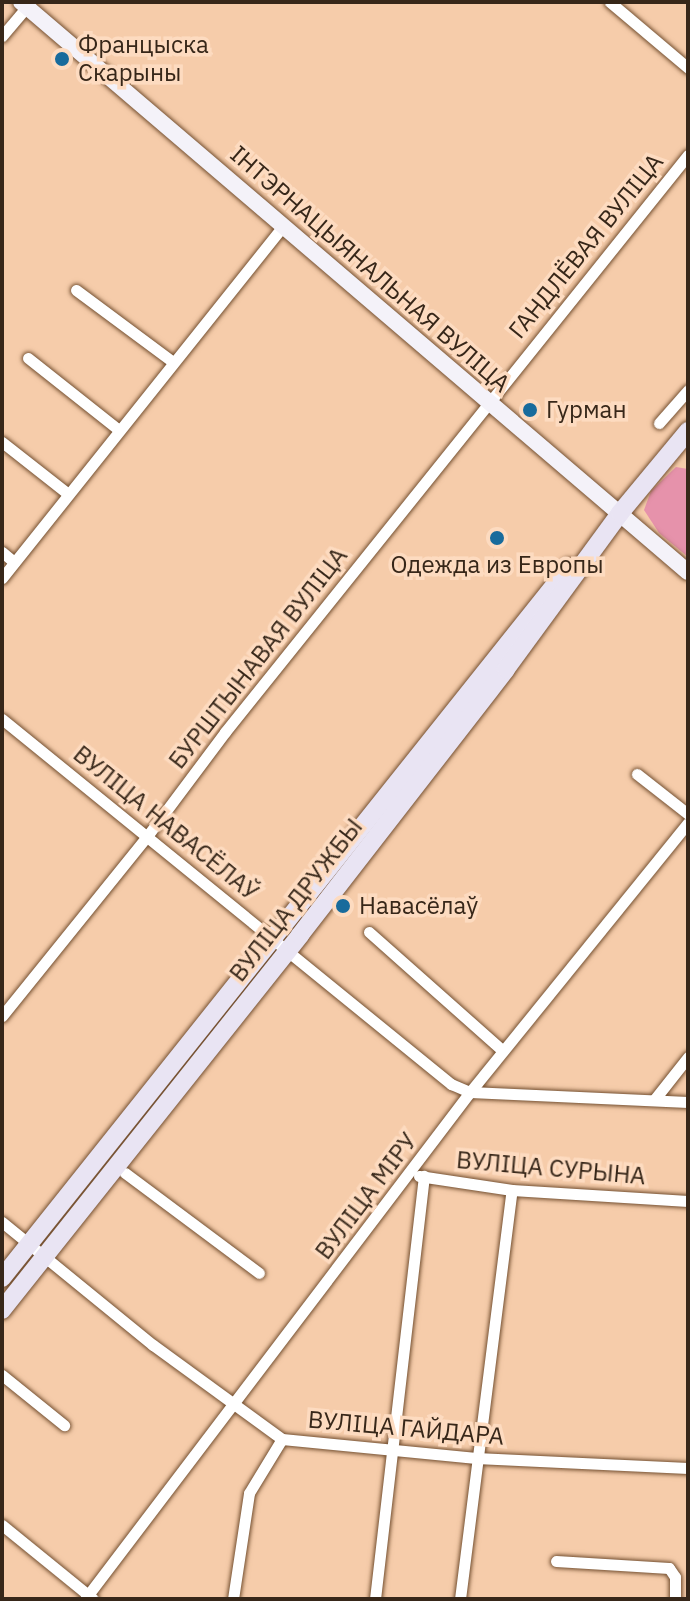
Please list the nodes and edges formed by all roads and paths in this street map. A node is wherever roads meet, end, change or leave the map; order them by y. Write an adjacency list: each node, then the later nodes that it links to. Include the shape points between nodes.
1 (610, 2): 4 (street)
2 (27, 4): 3 (street); 6 (main road, ІНТЭРНАЦЫЯНАЛЬНАЯ ВУЛІЦА)
3 (2, 36)
4 (688, 68)
5 (688, 155): 11 (street, ГАНДЛЁВАЯ ВУЛІЦА)
6 (283, 226): 9 (street); 11 (main road, ІНТЭРНАЦЫЯНАЛЬНАЯ ВУЛІЦА)
7 (76, 290): 9 (street)
8 (28, 358): 13 (street)
9 (173, 362): 13 (street)
10 (688, 390): 12 (street)
11 (490, 403): 17 (main road, ІНТЭРНАЦЫЯНАЛЬНАЯ ВУЛІЦА); 26 (street, БУРШТЫНАВАЯ ВУЛІЦА)
12 (659, 423)
13 (119, 430): 16 (street)
14 (688, 431): 17 (main road, ВУЛІЦА ДРУЖБЫ)
15 (2, 442): 16 (street)
16 (68, 494): 19 (street)
17 (620, 513): 20 (main road, ІНТЭРНАЦЫЯНАЛЬНАЯ ВУЛІЦА); 27 (main road, ВУЛІЦА ДРУЖБЫ, via 575,559); 30 (main road, ВУЛІЦА ДРУЖБЫ)
18 (2, 552): 19 (street)
19 (14, 562): 21 (street)
20 (688, 572)
21 (2, 578)
22 (2, 719): 26 (street, ВУЛІЦА НАВАСЁЛАЎ)
23 (637, 774): 24 (street)
24 (688, 814)
25 (688, 823): 33 (street, ВУЛІЦА МІРУ)
26 (148, 835): 29 (street, ВУЛІЦА НАВАСЁЛАЎ); 31 (street, БУРШТЫНАВАЯ ВУЛІЦА)
27 (338, 855): 29 (main road, ВУЛІЦА ДРУЖБЫ); 30 (main road, via 285,933)
28 (369, 932): 33 (street)
29 (272, 938): 30 (street, ВУЛІЦА НАВАСЁЛАЎ); 32 (main road, via 274,954); 38 (main road, ВУЛІЦА ДРУЖБЫ)
30 (287, 951): 32 (main road, ВУЛІЦА ДРУЖБЫ); 35 (street, ВУЛІЦА НАВАСЁЛАЎ, via 427,1068)
31 (2, 1016)
32 (215, 1042): 46 (main road, ВУЛІЦА ДРУЖБЫ)
33 (503, 1051): 35 (street, ВУЛІЦА МІРУ)
34 (688, 1057): 36 (street)
35 (470, 1092): 36 (street, ВУЛІЦА НАВАСЁЛАЎ); 40 (street, ВУЛІЦА МІРУ)
36 (654, 1100): 37 (street, ВУЛІЦА НАВАСЁЛАЎ)
37 (688, 1102)
38 (101, 1156): 45 (main road, ВУЛІЦА ДРУЖБЫ); 46 (main road, via 43,1240)
39 (125, 1173): 47 (street)
40 (410, 1174): 41 (street, ВУЛІЦА СУРЫНА); 52 (street, ВУЛІЦА МІРУ)
41 (424, 1176): 42 (street, ВУЛІЦА СУРЫНА); 55 (street)
42 (512, 1190): 43 (street, ВУЛІЦА СУРЫНА); 56 (street)
43 (688, 1201)
44 (2, 1222): 45 (street, ВУЛІЦА ГАЙДАРА)
45 (29, 1242): 46 (street, ВУЛІЦА ГАЙДАРА); 48 (main road, ВУЛІЦА ДРУЖБЫ); 49 (main road, via 33,1259)
46 (45, 1255): 50 (main road, ВУЛІЦА ДРУЖБЫ); 52 (street, ВУЛІЦА ГАЙДАРА)
47 (259, 1273)
48 (2, 1278)
49 (2, 1299)
50 (2, 1310)
51 (2, 1375): 53 (street)
52 (235, 1407): 54 (street, ВУЛІЦА ГАЙДАРА); 60 (street, ВУЛІЦА МІРУ)
53 (64, 1425)
54 (282, 1439): 55 (street, ВУЛІЦА ГАЙДАРА); 61 (street, via 249,1493)
55 (393, 1450): 56 (street, ВУЛІЦА ГАЙДАРА); 62 (street)
56 (476, 1458): 57 (street, ВУЛІЦА ГАЙДАРА); 63 (street)
57 (688, 1468)
58 (2, 1525): 60 (street)
59 (556, 1561): 64 (street, via 669,1568 675,1577)
60 (89, 1598)
61 (233, 1599)
62 (375, 1599)
63 (460, 1599)
64 (675, 1599)

